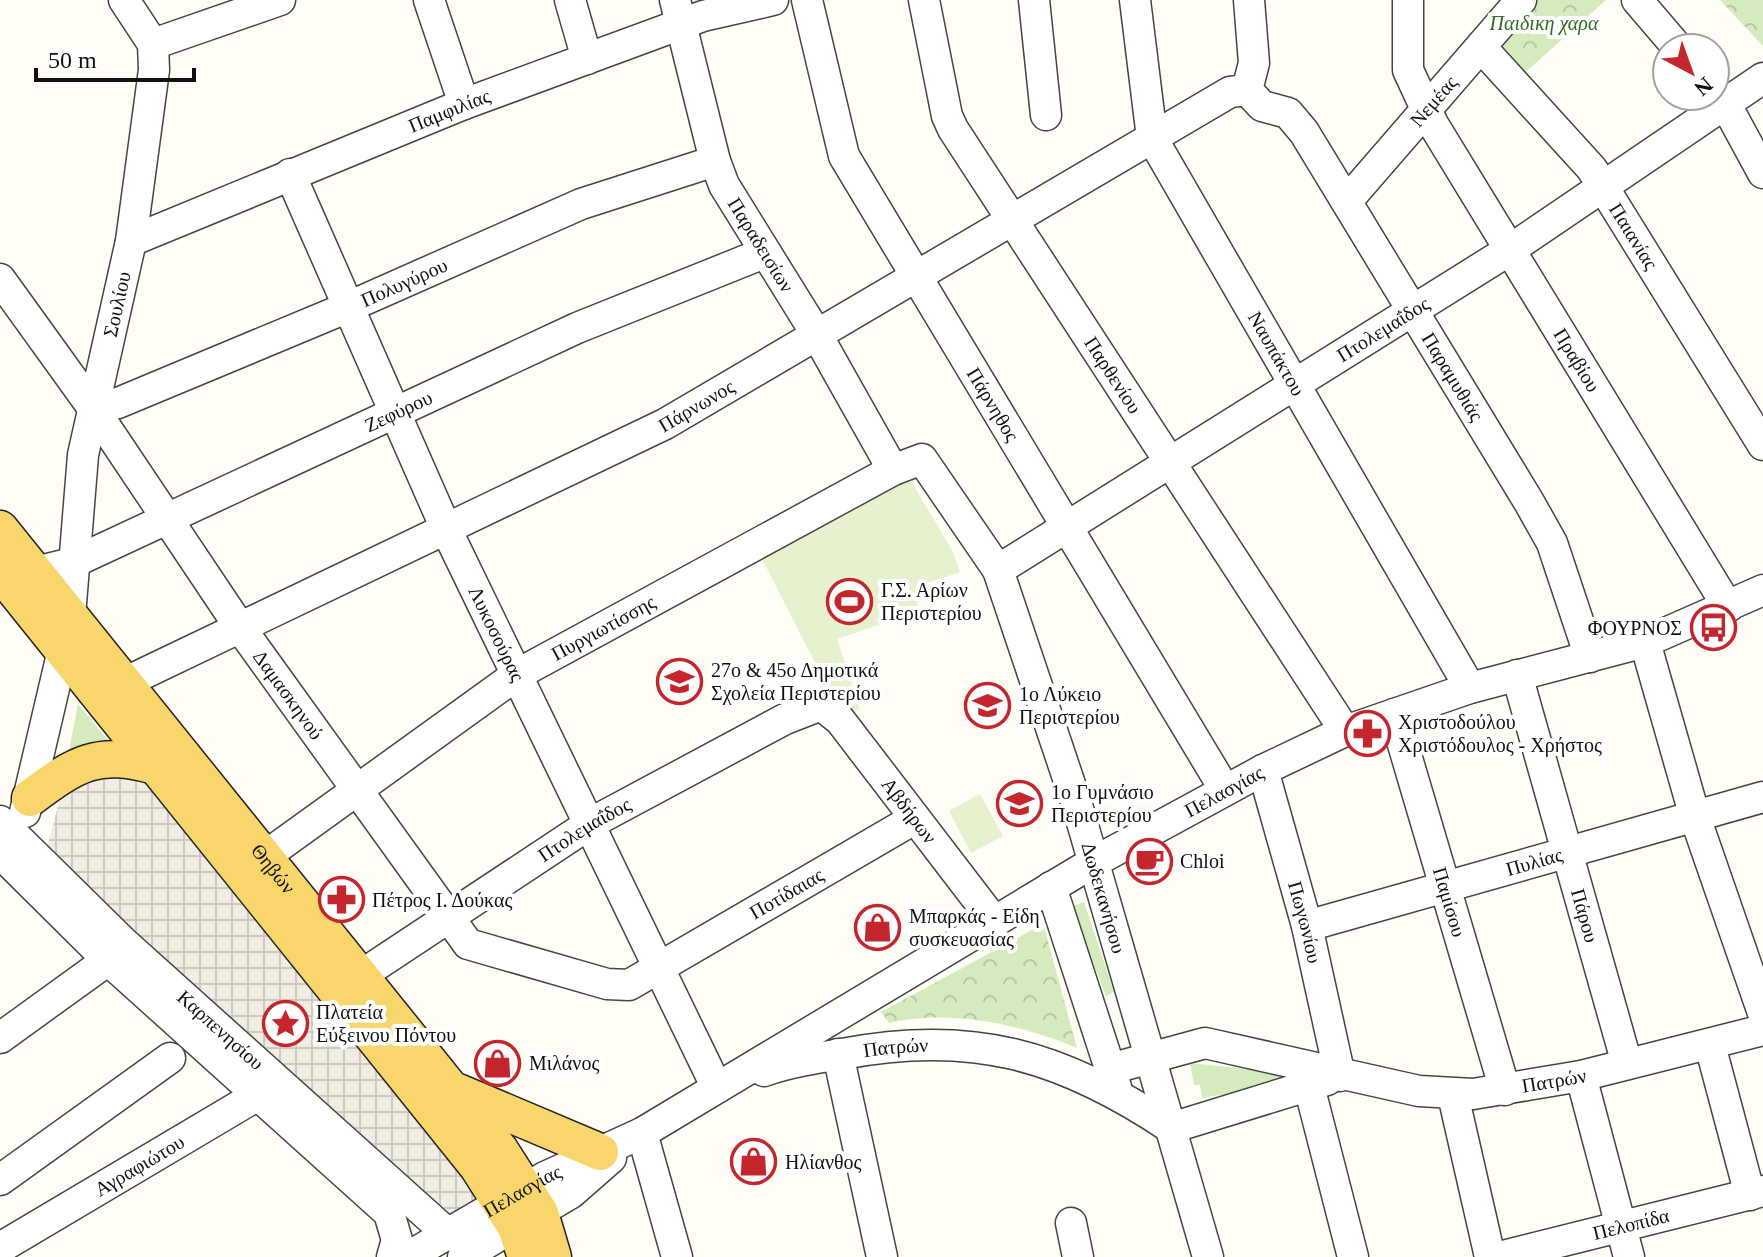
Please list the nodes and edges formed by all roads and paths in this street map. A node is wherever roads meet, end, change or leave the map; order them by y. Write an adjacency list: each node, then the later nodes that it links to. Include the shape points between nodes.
1 (124, 0): 17 (street)
2 (280, 0): 14 (street)
3 (429, 0): 23 (street)
4 (570, 0): 19 (street)
5 (773, 0): 15 (street, Παμφιλίας)
6 (807, 0): 38 (street, Πάρνηθος, via 836,136)
7 (924, 0): 34 (street, Παρθενίου, via 947,116)
8 (1034, 0): 27 (street)
9 (1135, 0): 28 (street, Ναυπάκτου)
10 (1249, 0): 21 (street, via 1254,63)
11 (1408, 0): 24 (street, Πραβίου, via 1408,70)
12 (1521, 0): 18 (street, Νεμέας)
13 (1637, 0): 16 (street)
14 (239, 7): 17 (street)
15 (678, 12): 19 (street, Παμφιλίας); 29 (street, Παραδεισίων)
16 (1664, 32)
17 (153, 44): 35 (street, Σουλίου)
18 (1481, 47): 24 (street, Νεμέας); 32 (street, Παιανίας)
19 (587, 59): 23 (street, Παμφιλίας)
20 (1763, 78): 22 (street, Πτολεμαΐδος)
21 (1247, 90): 28 (street, Πάρνωνος, via 1230,92); 33 (street, Παραμυθιάς, via 1262,106 1288,113)
22 (1731, 93)
23 (464, 104): 31 (street, Παμφιλίας)
24 (1427, 112): 33 (street, Νεμέας); 36 (street, Πραβίου)
25 (1703, 112): 32 (street, Πτολεμαΐδος)
26 (1729, 112): 30 (street)
27 (1046, 115)
28 (1152, 138): 34 (street, Πάρνωνος); 43 (street, Ναυπάκτου)
29 (715, 161): 37 (street, Παραδεισίων); 40 (street, Πολυγύρου, via 593,199)
30 (1763, 173)
31 (290, 174): 35 (street, Παμφιλίας); 40 (street, Λυκοσούρας)
32 (1604, 188): 36 (street, Πτολεμαΐδος); 46 (street, Παιανίας)
33 (1347, 201): 41 (street, Παραμυθιάς)
34 (1012, 218): 38 (street, Πάρνωνος); 48 (street, Παρθενίου)
35 (131, 241): 44 (street, Σουλίου)
36 (1511, 249): 41 (street, Πτολεμαΐδος); 58 (street, Πραβίου)
37 (764, 253): 42 (street, Παραδεισίων); 45 (street, Ζεφύρου, via 577,328)
38 (916, 275): 42 (street, Πάρνωνος); 51 (street, Πάρνηθος)
39 (0, 279): 44 (street, Δαμασκηνού)
40 (346, 308): 44 (street, Πολυγύρου, via 118,403); 45 (street, Λυκοσούρας)
41 (1411, 313): 43 (street, Πτολεμαΐδος); 62 (street, Παραμυθιάς, via 1552,543)
42 (817, 335): 49 (street, Παραδεισίων); 53 (street, Πάρνωνος, via 665,424)
43 (1295, 385): 48 (street, Πτολεμαΐδος); 66 (street, Ναυπάκτου)
44 (93, 408): 50 (street, Δαμασκηνού); 54 (street, Σουλίου)
45 (394, 415): 50 (street, Ζεφύρου); 53 (street, Λυκοσούρας)
46 (1763, 445)
47 (922, 459): 49 (street, Πυργιωτίσσης); 55 (street, Δωδεκανήσου)
48 (1173, 462): 51 (street, Πτολεμαΐδος); 69 (street, Παρθενίου)
49 (893, 470): 63 (street, Πυργιωτίσσης)
50 (169, 520): 54 (street, Ζεφύρου); 59 (street, Δαμασκηνού)
51 (1068, 527): 55 (street, Πτολεμαΐδος); 73 (street, Πάρνηθος)
52 (0, 529): 56 (main road, Θηβών)
53 (447, 531): 59 (street, Πάρνωνος); 63 (street, Λυκοσούρας)
54 (72, 563): 56 (street, Ζεφύρου); 60 (street, Σουλίου)
55 (998, 570): 82 (street, Δωδεκανήσου)
56 (17, 572): 60 (main road, Θηβών)
57 (1763, 590): 58 (street, Πελασγίας)
58 (1728, 607): 61 (street, Πελασγίας)
59 (239, 626): 65 (street, Πάρνωνος); 72 (street, Δαμασκηνού)
60 (66, 633): 65 (main road, Θηβών); 70 (main road, Θηβών); 75 (street, Σουλίου)
61 (1645, 642): 62 (street, Πελασγίας); 76 (street)
62 (1590, 657): 64 (street, Πελασγίας)
63 (518, 674): 72 (street, Πυργιωτίσσης); 78 (street, Λυκοσούρας)
64 (1517, 675): 66 (street, Πελασγίας); 80 (street, Πάρου)
65 (124, 683): 81 (main road, Θηβών)
66 (1470, 688): 68 (street, Πελασγίας)
67 (821, 705): 77 (street, Αβδήρων, via 840,720); 78 (street, Πτολεμαΐδος)
68 (1394, 714): 69 (street, Πελασγίας); 83 (street, Παμίσου)
69 (1345, 731): 71 (street, Πελασγίας)
70 (155, 766): 75 (main road, via 117,757 97,760); 113 (main road, Θηβών)
71 (1263, 770): 73 (street, Πελασγίας); 87 (street, Πωγωνίου)
72 (357, 790): 81 (street, Πυργιωτίσσης); 85 (street, Δαμασκηνού)
73 (1225, 790): 82 (street, Πελασγίας)
74 (1763, 797): 76 (street, Πυλίας)
75 (30, 798): 79 (street, Σουλίου)
76 (1695, 817): 80 (street, Πυλίας); 91 (street)
77 (914, 819): 86 (street, Αβδήρων); 89 (street, Ποτίδαιας)
78 (591, 823): 85 (street, Πτολεμαΐδος); 89 (street, Λυκοσούρας)
79 (3, 844): 88 (street, Καρπενησίου)
80 (1566, 852): 83 (street, Πυλίας); 98 (street, Πάρου)
81 (264, 857): 90 (main road, Θηβών)
82 (1092, 863): 84 (street, Πελασγίας); 97 (street, Δωδεκανήσου)
83 (1445, 886): 87 (street, Πυλίας); 106 (street, Παμίσου)
84 (1051, 887): 86 (street, Πελασγίας); 101 (street)
85 (447, 915): 89 (street, Δαμασκηνού, via 468,944 478,949 607,984 629,985); 90 (street, Πτολεμαΐδος)
86 (994, 921): 104 (street, Πελασγίας)
87 (1307, 926): 99 (street, Πωγωνίου)
88 (116, 951): 93 (street); 102 (street, Καρπενησίου)
89 (658, 971): 104 (street, Λυκοσούρας)
90 (360, 976): 105 (main road, Θηβών)
91 (1763, 1013)
92 (1763, 1030): 94 (street, Πατρών)
93 (0, 1038)
94 (1710, 1045): 98 (street, Πατρών); 112 (street)
95 (838, 1054): 101 (street, Πατρών, via 895,1043 961,1044); 104 (street, Πατρών, via 784,1064); 122 (street)
96 (170, 1058): 111 (street)
97 (1150, 1058): 99 (street, Πατρών, via 1205,1043); 101 (street, Πατρών); 108 (street, Δωδεκανήσου)
98 (1627, 1064): 100 (street, Πατρών)
99 (1340, 1076): 103 (street, Πατρών); 107 (street, Πατρών)
100 (1581, 1076): 106 (street, Πατρών); 115 (street)
101 (1114, 1082): 108 (street)
102 (266, 1086): 116 (street, Καρπενησίου); 117 (street, Αγραφιώτου); 118 (street, Καρπενησίου, via 389,1213 397,1240)
103 (1309, 1086): 108 (street, Πατρών); 125 (street)
104 (717, 1088): 109 (street, Πελασγίας)
105 (451, 1089): 110 (main road); 113 (main road, Θηβών, via 500,1150)
106 (1505, 1090): 107 (street, Πατρών)
107 (1453, 1095): 126 (street)
108 (1171, 1128): 124 (street, Δωδεκανήσου)
109 (642, 1133): 110 (street, Πελασγίας); 113 (street, Πελασγίας, via 571,1193); 121 (street)
110 (600, 1152): 113 (street, Πελασγίας)
111 (0, 1180)
112 (1756, 1193): 115 (street, Πελοπίδα)
113 (522, 1217): 116 (street, Πελασγίας); 120 (main road, Θηβών)
114 (1071, 1223): 123 (street)
115 (1621, 1228): 127 (street, Πελοπίδα); 128 (street)
116 (456, 1245): 119 (street, Πελασγίας)
117 (0, 1248)
118 (392, 1257)
119 (408, 1257)
120 (553, 1257)
121 (677, 1257)
122 (882, 1257)
123 (1078, 1257)
124 (1208, 1257)
125 (1353, 1257)
126 (1490, 1257)
127 (1499, 1257)
128 (1629, 1257)

